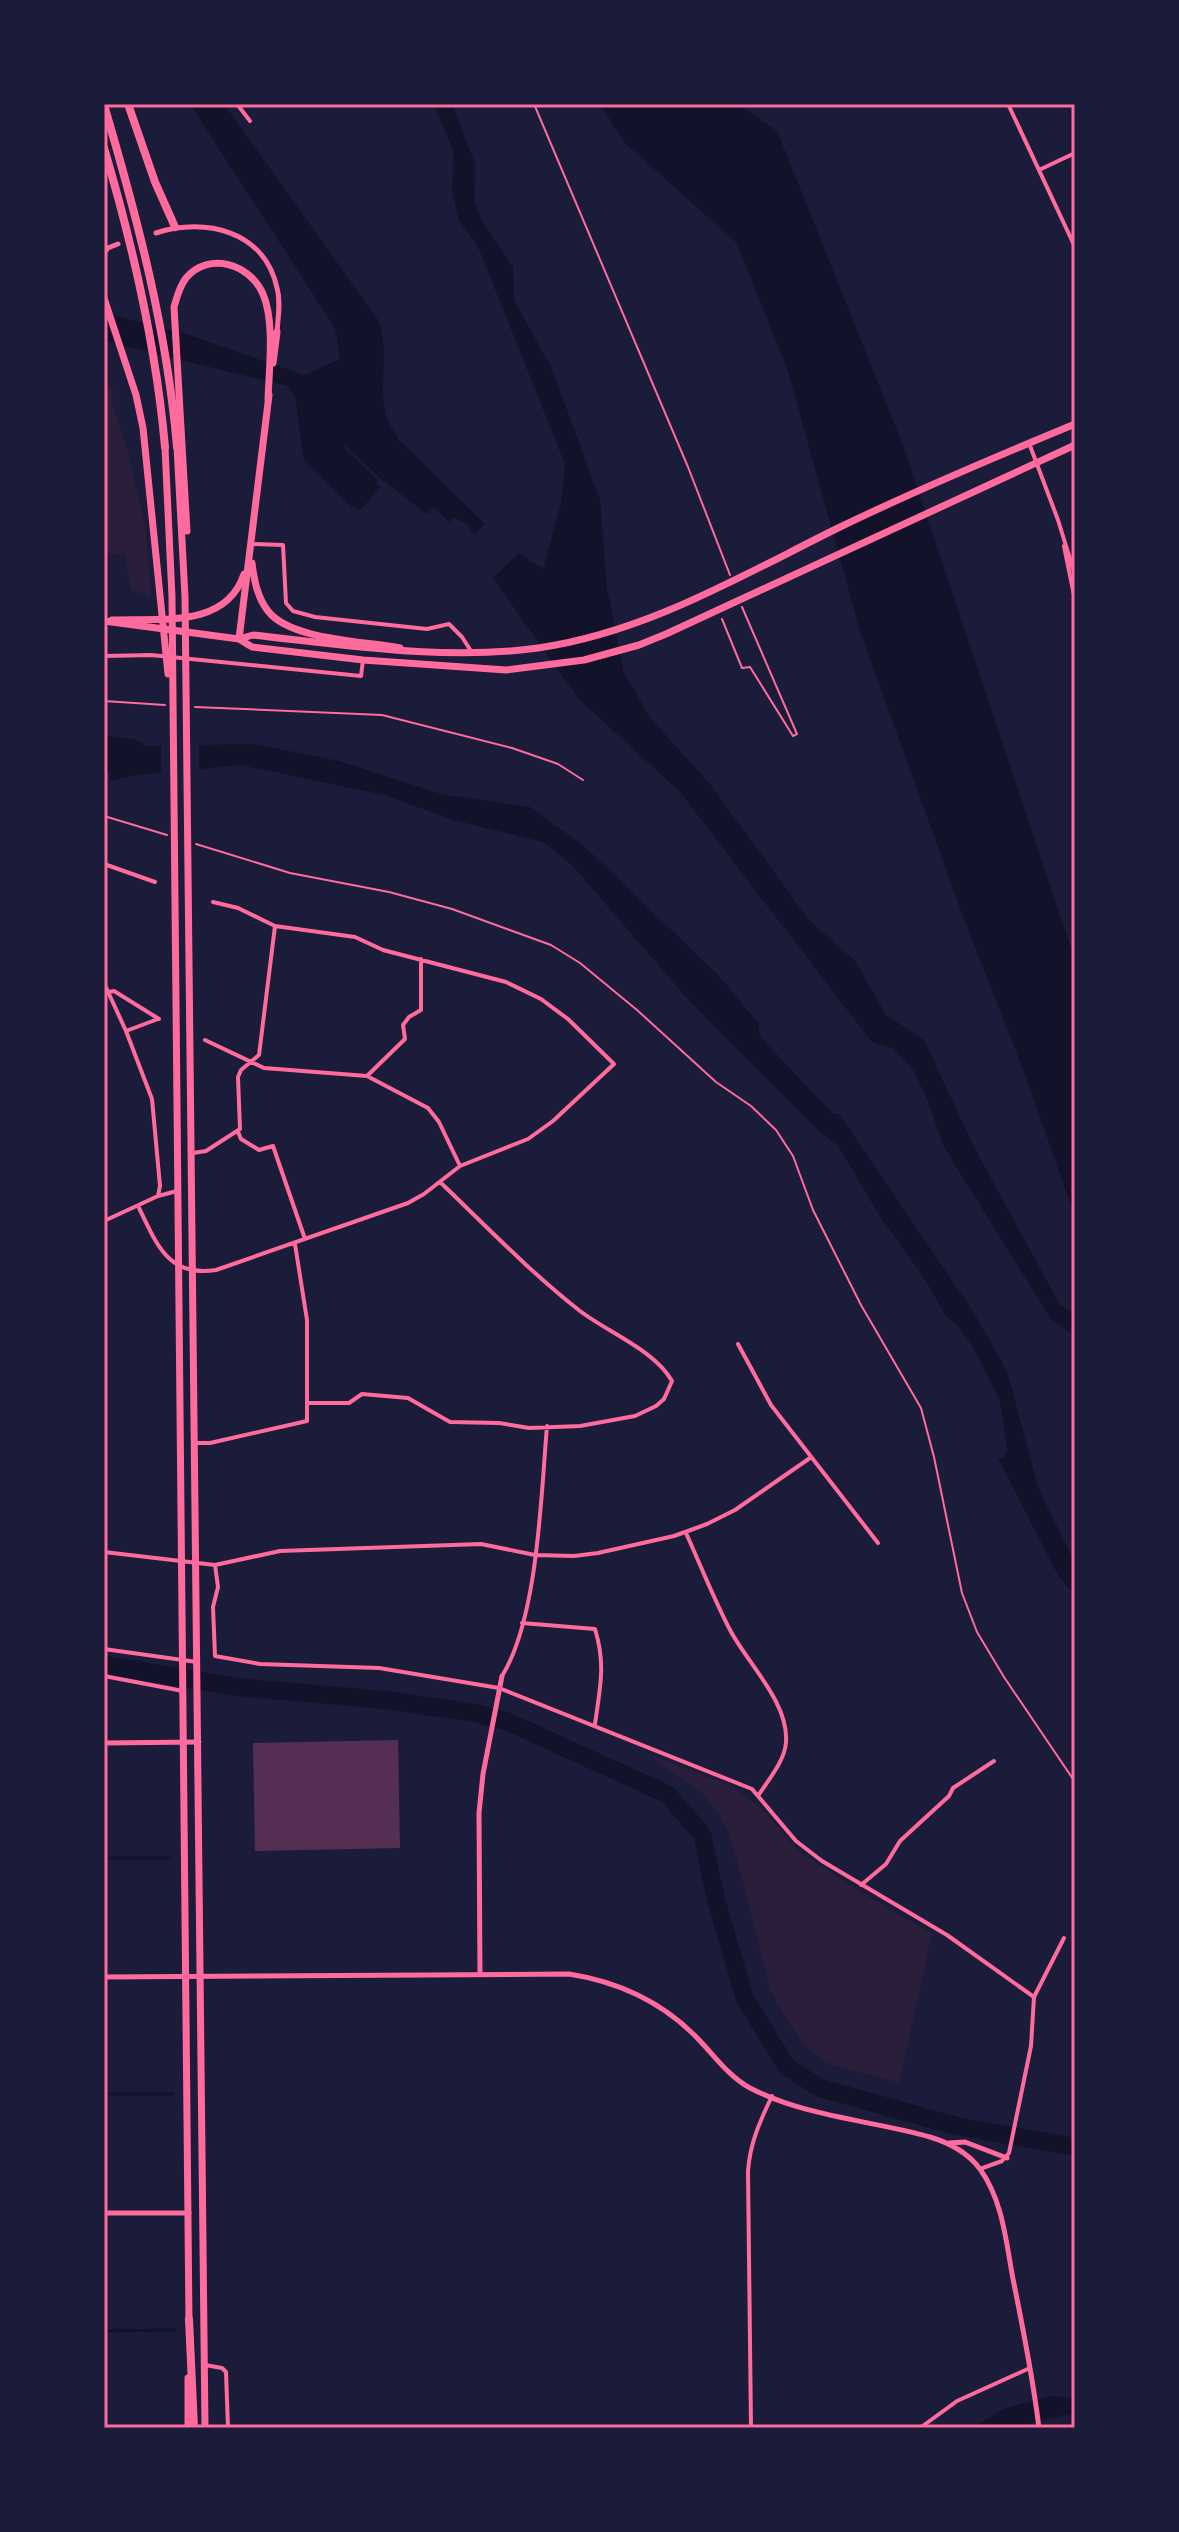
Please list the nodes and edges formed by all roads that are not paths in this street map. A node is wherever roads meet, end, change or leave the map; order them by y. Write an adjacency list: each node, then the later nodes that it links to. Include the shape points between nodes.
1 (128, 104): 9 (highway)
2 (237, 104): 5 (street)
3 (1008, 104): 8 (street)
4 (104, 105): 17 (highway)
5 (250, 121)
6 (104, 148): 21 (highway, via 146,313)
7 (1075, 153): 8 (street)
8 (1039, 170): 12 (street)
9 (175, 227): 10 (street); 15 (street, via 223,229 261,254 277,286)
10 (156, 233)
11 (118, 244): 13 (street)
12 (1075, 247)
13 (104, 251)
14 (104, 298): 35 (main road, via 136,395 148,462)
15 (277, 332): 16 (main road)
16 (272, 353): 17 (main road, via 263,293 252,277 238,266 210,264 187,277 177,295); 25 (main road)
17 (173, 367): 22 (highway); 27 (main road, via 187,517)
18 (1075, 424): 19 (main road)
19 (1029, 443): 23 (street); 32 (main road, via 640,622 537,648)
20 (1075, 445): 23 (main road)
21 (165, 447): 35 (main road)
22 (177, 447): 27 (main road)
23 (1037, 462): 24 (street); 34 (main road, via 713,613 609,654 515,670)
24 (1058, 520): 26 (street); 28 (street)
25 (251, 544): 29 (main road, via 242,581 218,609 193,616); 30 (main road); 31 (main road, via 259,595 281,623); 32 (street, via 283,545 286,603 293,611 427,629 449,624)
26 (1075, 575)
27 (185, 597): 48 (main road)
28 (1075, 600)
29 (104, 621): 30 (main road)
30 (239, 639): 31 (main road, via 253,635); 34 (main road, via 252,647)
31 (408, 649): 32 (main road)
32 (471, 652)
33 (104, 656): 34 (street, via 151,655 361,676)
34 (363, 660)
35 (173, 740): 51 (main road)
36 (104, 864): 37 (street)
37 (155, 882)
38 (213, 902): 39 (street)
39 (275, 926): 40 (street, via 355,937); 45 (street, via 261,1047)
40 (421, 959): 46 (street, via 421,1010 403,1025 405,1039); 49 (street, via 506,982 541,999 614,1064 528,1139)
41 (104, 983): 42 (street)
42 (106, 992): 43 (street); 43 (street, via 114,991 159,1019)
43 (126, 1031): 52 (street, via 156,1119)
44 (205, 1040): 45 (street)
45 (252, 1063): 46 (street); 47 (street, via 238,1073)
46 (367, 1076): 49 (street, via 428,1108)
47 (238, 1132): 48 (street); 55 (street, via 259,1150 273,1146)
48 (193, 1153): 58 (main road)
49 (460, 1166): 50 (street)
50 (440, 1182): 55 (street, via 408,1203); 61 (street, via 530,1269 581,1311 628,1340 672,1381 664,1399 635,1416)
51 (177, 1191): 52 (street); 57 (main road)
52 (158, 1196): 53 (street)
53 (138, 1206): 54 (street); 57 (street, via 162,1254)
54 (104, 1221)
55 (305, 1240): 56 (street)
56 (295, 1244): 58 (street); 60 (street, via 307,1320)
57 (177, 1264): 58 (street); 68 (main road)
58 (194, 1272): 62 (main road)
59 (738, 1344): 63 (street, via 771,1405)
60 (309, 1403): 61 (street, via 349,1403 362,1394 408,1398 450,1422); 62 (street, via 307,1421 294,1426)
61 (547, 1426): 67 (street)
62 (194, 1443): 69 (main road)
63 (810, 1458): 64 (street, via 735,1510); 65 (street)
64 (686, 1533): 67 (street, via 598,1553); 84 (street, via 729,1630 770,1691 785,1727 782,1757)
65 (878, 1543)
66 (104, 1552): 68 (street)
67 (535, 1555): 70 (street, via 481,1544 280,1551); 71 (street)
68 (182, 1561): 69 (street); 73 (main road)
69 (195, 1563): 70 (street); 74 (main road)
70 (215, 1565): 78 (street, via 215,1656 260,1664 379,1668)
71 (522, 1623): 76 (street, via 513,1659); 79 (street, via 595,1629 602,1652)
72 (104, 1649): 73 (street)
73 (182, 1664): 74 (street); 77 (main road)
74 (197, 1665): 81 (main road)
75 (104, 1676): 77 (street)
76 (502, 1676): 78 (street)
77 (183, 1688): 80 (main road)
78 (499, 1688): 79 (street); 87 (street, via 479,1813)
79 (595, 1725): 84 (street, via 752,1789)
80 (184, 1742): 81 (street); 82 (street); 88 (main road)
81 (199, 1742): 89 (main road)
82 (104, 1743)
83 (994, 1761): 85 (street, via 953,1788)
84 (758, 1796): 85 (street, via 796,1841)
85 (861, 1885): 91 (street, via 947,1935)
86 (1064, 1938): 91 (street)
87 (480, 1975): 89 (street); 92 (street, via 569,1974 613,1984 664,2010 732,2075)
88 (185, 1976): 89 (street); 90 (street); 97 (main road)
89 (202, 1976): 99 (main road)
90 (104, 1977)
91 (1034, 1997): 94 (street, via 1031,2046)
92 (772, 2096): 93 (street, via 818,2113); 105 (street, via 755,2131 748,2171)
93 (948, 2143): 94 (street, via 965,2142); 95 (street)
94 (1007, 2158): 95 (street)
95 (980, 2169): 100 (street, via 1000,2211)
96 (104, 2213): 97 (street)
97 (189, 2213): 98 (main road)
98 (189, 2319): 102 (highway)
99 (205, 2365): 103 (main road); 104 (street, via 226,2372)
100 (1031, 2368): 101 (street); 106 (street, via 957,2401)
101 (1039, 2427)
102 (191, 2428)
103 (205, 2428)
104 (228, 2428)
105 (751, 2428)
106 (920, 2428)

